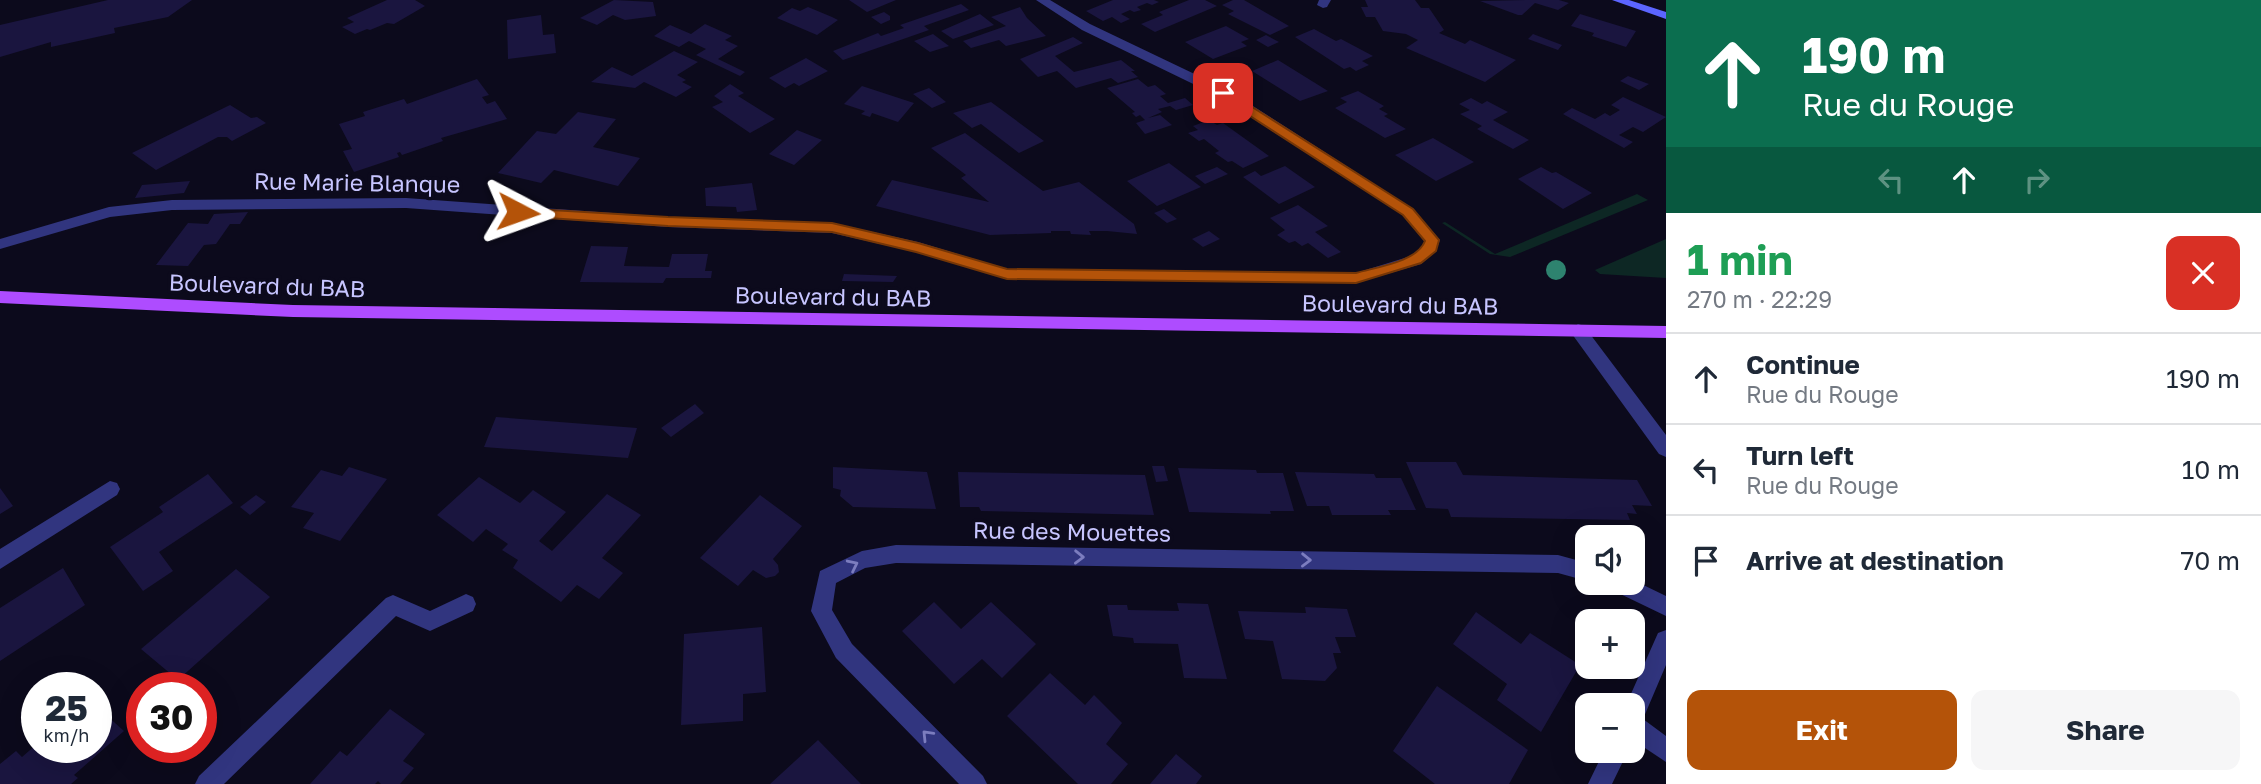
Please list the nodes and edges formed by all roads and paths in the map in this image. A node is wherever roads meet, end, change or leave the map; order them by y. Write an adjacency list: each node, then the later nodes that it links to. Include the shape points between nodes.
1 (1042, 0): 4 (street, Rue Marie Blanque, via 1086,27 1223,93 1408,212 1432,240 1431,247 1416,260 1356,278 1007,274 832,228 668,222 405,202 172,205 109,212)
2 (1618, 0): 3 (main road)
3 (1666, 16)
4 (0, 244)
5 (0, 297): 6 (main road, Boulevard du BAB, via 293,311)
6 (1578, 330): 7 (main road, Boulevard du BAB); 8 (street)
7 (1666, 332)
8 (1666, 449)
9 (110, 489): 10 (street)
10 (0, 561)
11 (1575, 569): 21 (street, Rue des Mouettes, one-way to 11, via 845,651 821,611 827,578 862,560 896,554 1558,564)
12 (1644, 595): 14 (street)
13 (466, 604): 20 (street, via 430,621 393,605)
14 (1666, 606)
15 (1666, 640): 16 (street)
16 (1643, 693)
17 (1645, 735): 18 (street)
18 (1666, 750)
19 (1610, 763): 22 (street)
20 (207, 784)
21 (975, 784)
22 (1600, 784)

